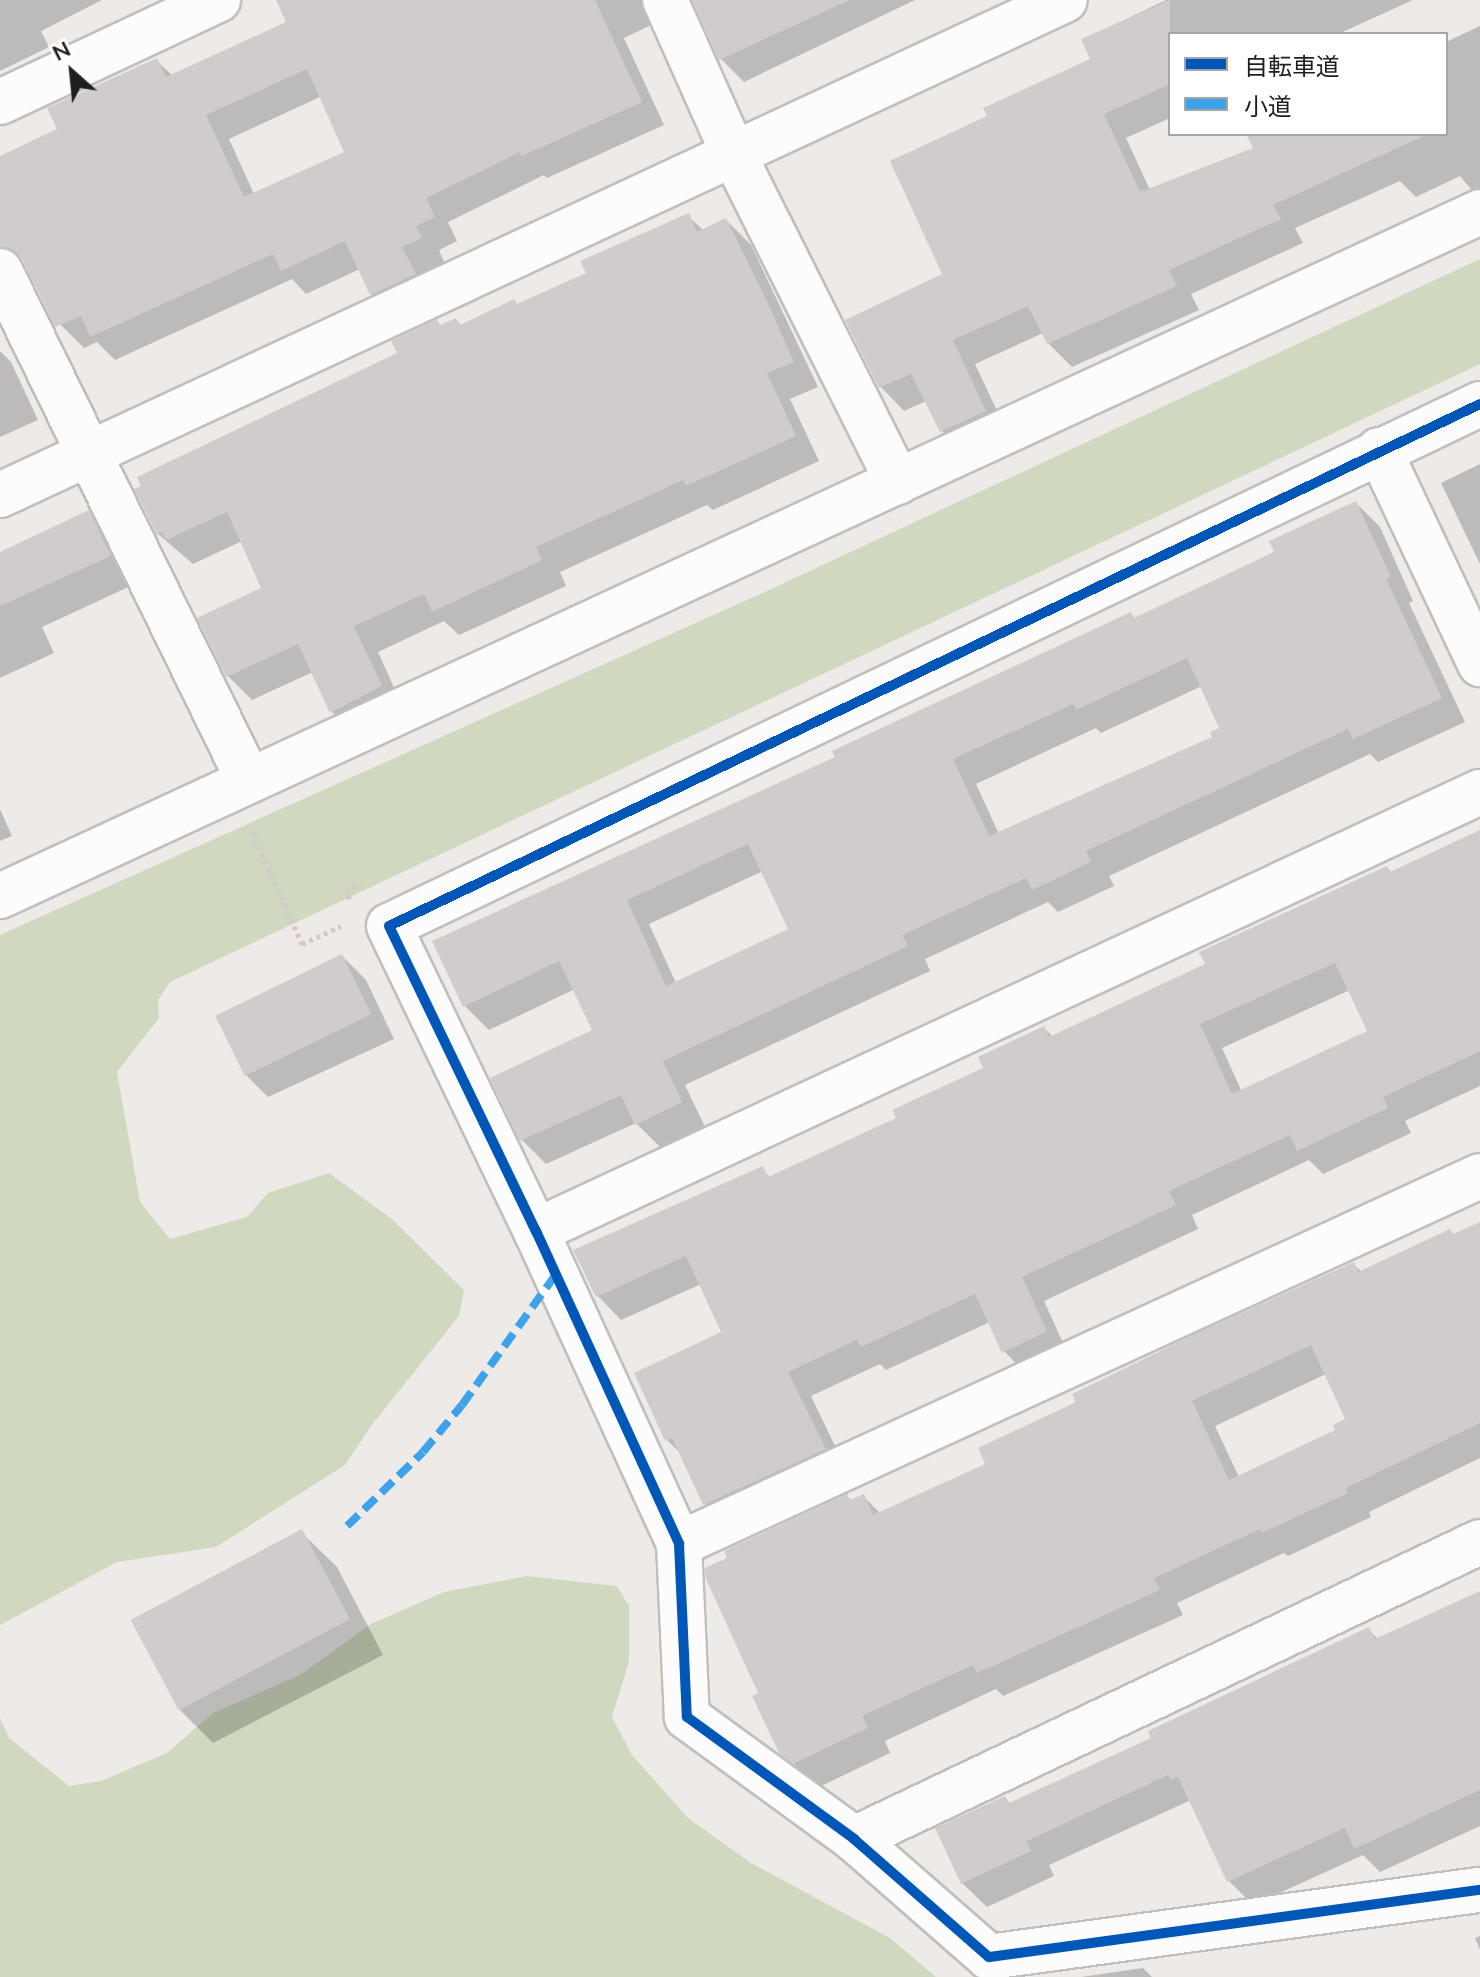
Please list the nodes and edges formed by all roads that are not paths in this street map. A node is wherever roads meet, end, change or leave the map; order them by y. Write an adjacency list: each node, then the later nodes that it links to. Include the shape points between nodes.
1 (218, 0): 4 (street)
2 (665, 0): 5 (street)
3 (1065, 0): 5 (street)
4 (0, 102)
5 (733, 153): 10 (street); 11 (street)
6 (1480, 212): 11 (street)
7 (0, 271): 10 (street)
8 (1480, 404): 9 (street)
9 (1379, 450): 13 (street); 18 (street, via 389,926)
10 (89, 455): 12 (street); 14 (street)
11 (898, 482): 14 (street)
12 (0, 495)
13 (1480, 664)
14 (240, 783): 16 (street)
15 (1480, 792): 18 (street)
16 (0, 896)
17 (1480, 1176): 20 (street)
18 (536, 1231): 20 (street)
19 (1480, 1542): 21 (street)
20 (679, 1544): 21 (street, via 687,1717)
21 (854, 1839): 22 (street, via 989,1957)
22 (1480, 1890)

